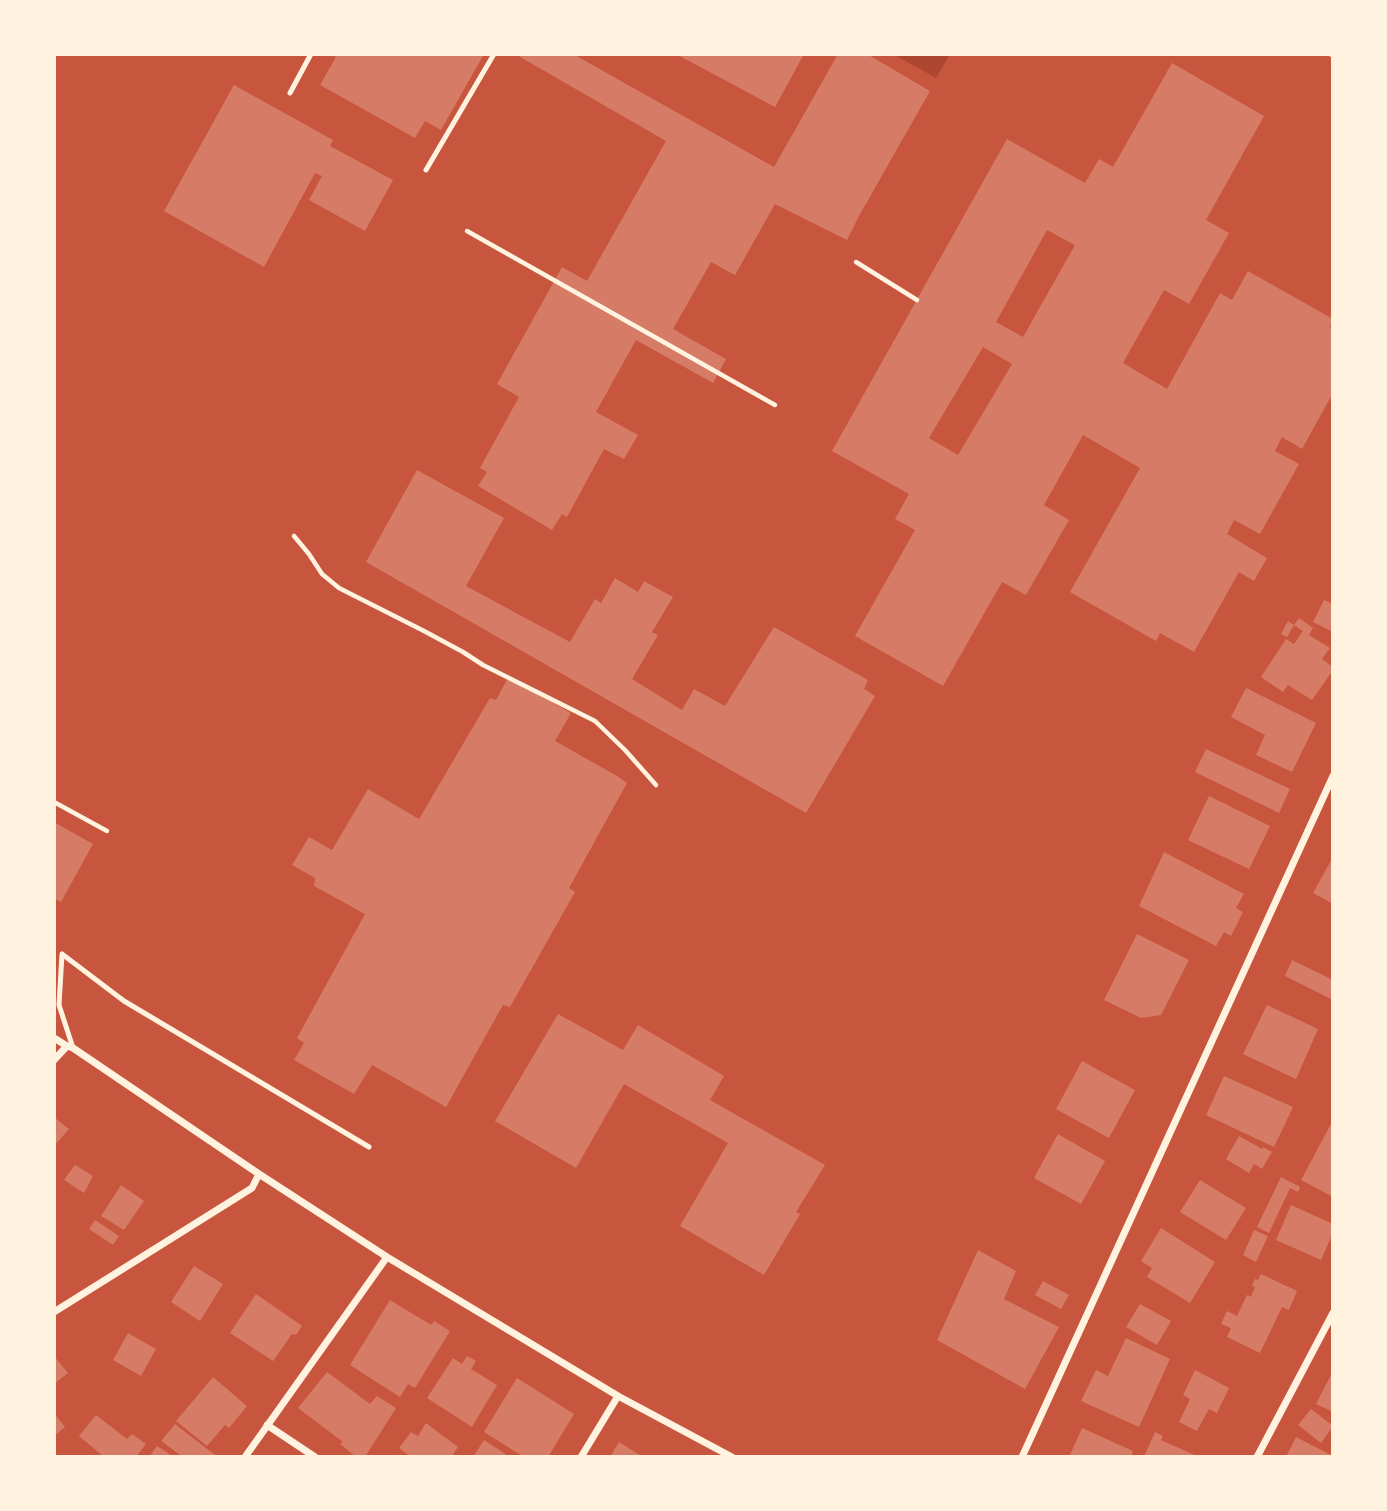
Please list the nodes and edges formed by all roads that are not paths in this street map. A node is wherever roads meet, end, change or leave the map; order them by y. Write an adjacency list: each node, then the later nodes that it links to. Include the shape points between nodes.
1 (311, 54): 3 (lane)
2 (494, 54): 4 (lane)
3 (290, 93)
4 (426, 170)
5 (1333, 776): 22 (street)
6 (62, 954): 7 (lane); 9 (lane, via 59,1005); 11 (lane, via 124,1000)
7 (54, 959)
8 (54, 1038): 9 (street)
9 (70, 1047): 10 (street); 12 (street)
10 (54, 1060)
11 (369, 1147)
12 (259, 1174): 13 (street); 14 (street, via 252,1188)
13 (387, 1257): 16 (street); 17 (street)
14 (54, 1311)
15 (1333, 1313): 23 (street)
16 (618, 1396): 20 (street); 21 (street)
17 (267, 1425): 18 (street); 19 (street)
18 (245, 1457)
19 (314, 1457)
20 (582, 1457)
21 (732, 1457)
22 (1022, 1457)
23 (1257, 1457)

